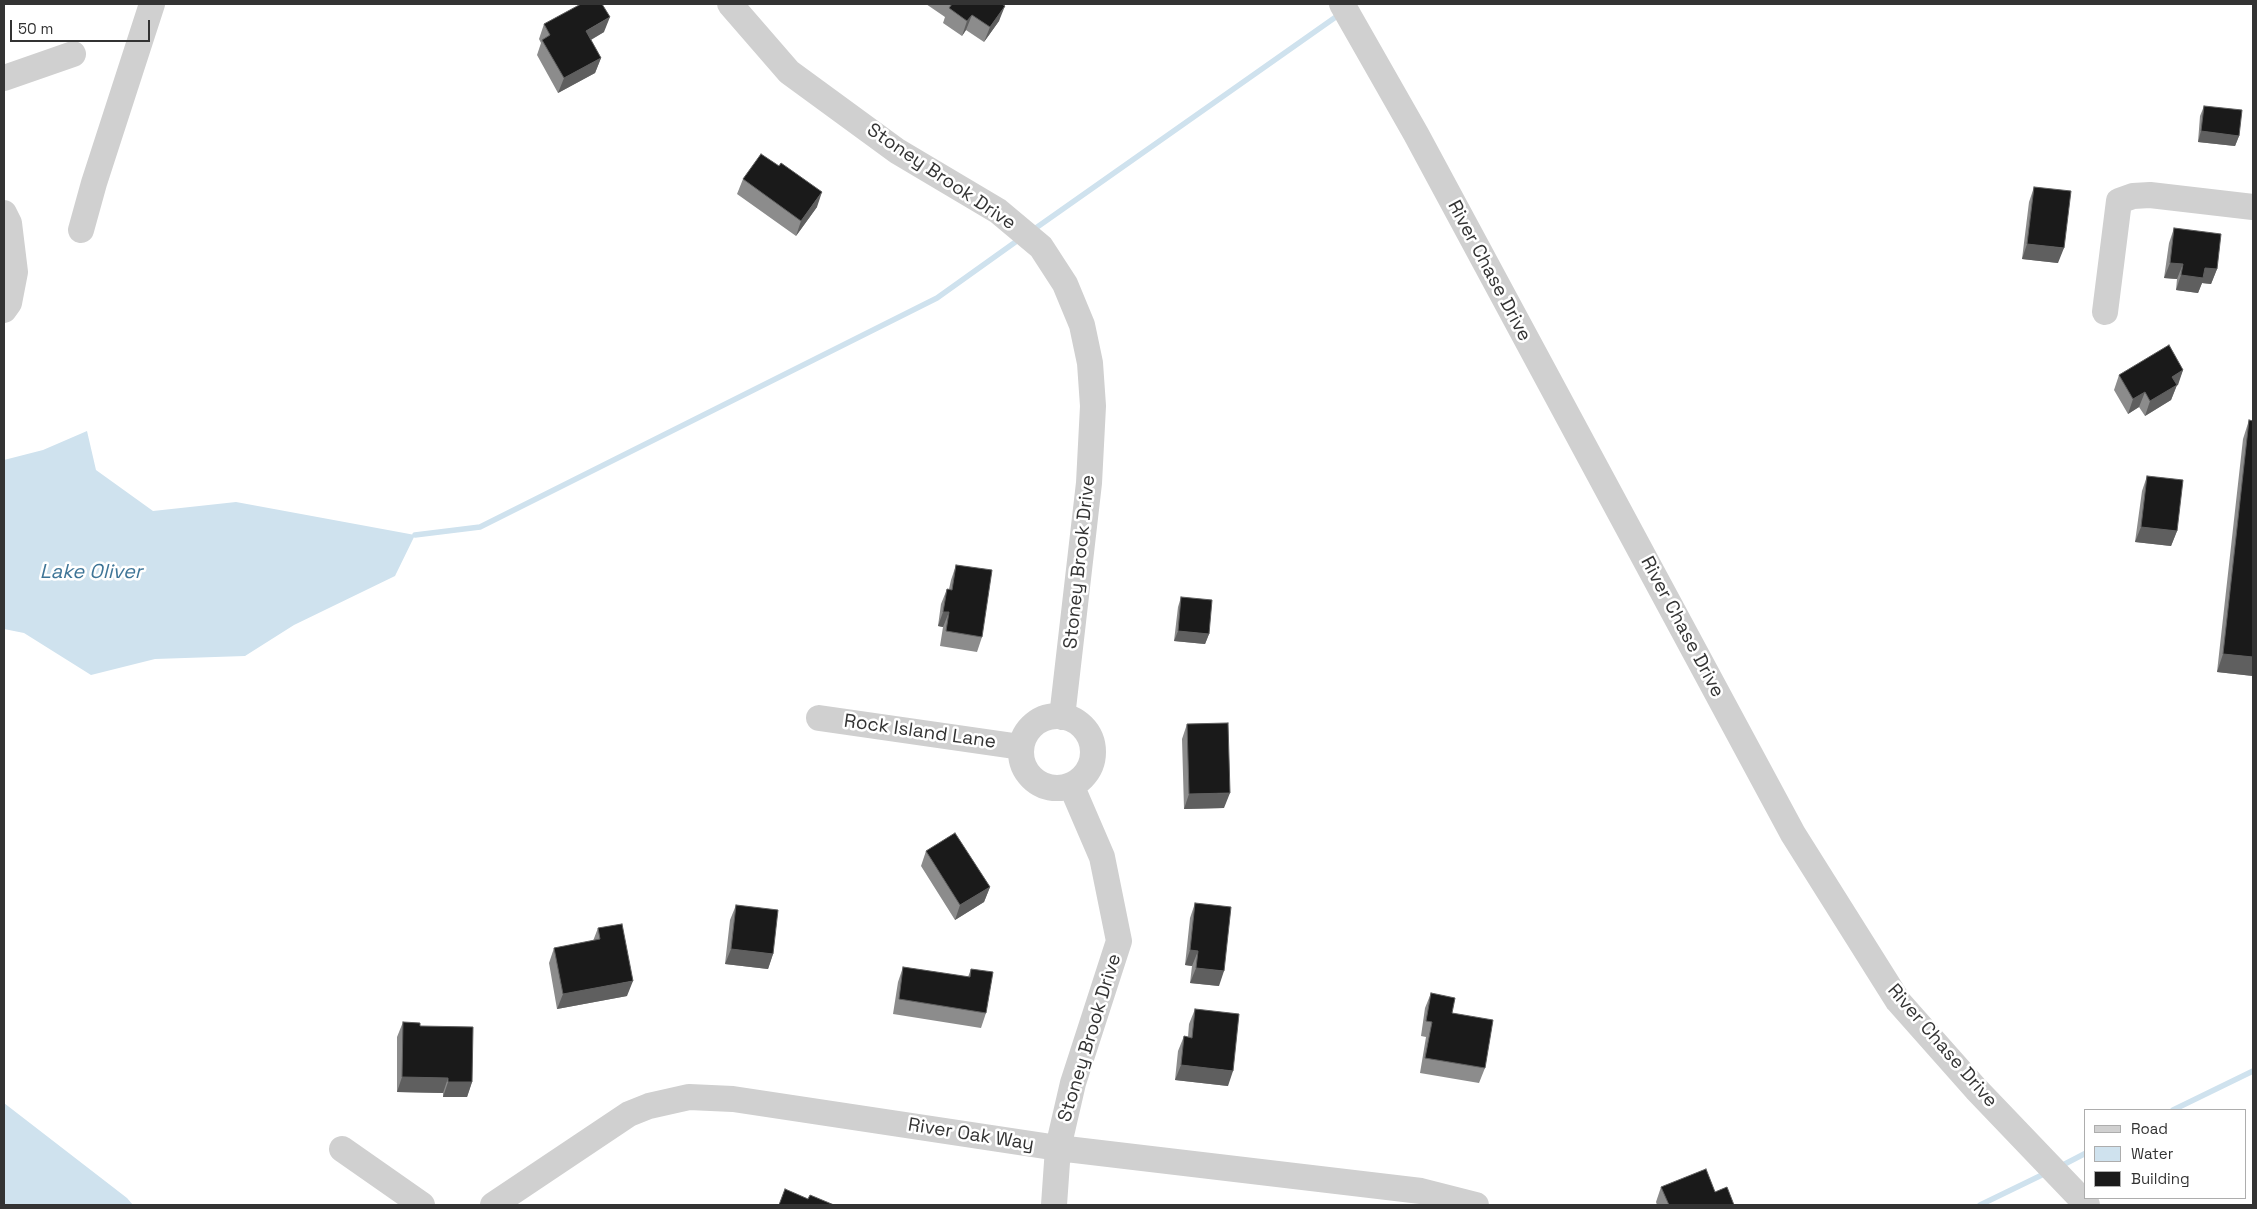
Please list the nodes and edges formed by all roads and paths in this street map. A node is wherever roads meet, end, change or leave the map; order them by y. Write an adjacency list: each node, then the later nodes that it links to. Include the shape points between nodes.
1 (152, 4): 8 (street)
2 (730, 4): 11 (street, Stoney Brook Drive, via 789,72 897,150 998,211 1041,248 1065,284 1082,325 1090,362 1093,406 1090,483)
3 (1342, 4): 21 (street, River Chase Drive, via 1416,134 1794,834 1898,1001 1976,1089)
4 (73, 54): 5 (street)
5 (4, 78)
6 (2253, 207): 10 (street, via 2150,195 2133,196 2119,202)
7 (4, 214): 9 (street, via 9,223 15,272 9,303)
8 (81, 230)
9 (4, 310)
10 (2105, 312)
11 (1062, 716): 13 (street, via 1040,720 1024,736); 14 (street, via 1083,727 1093,747 1088,770)
12 (819, 718): 13 (street, Rock Island Lane)
13 (1021, 747): 14 (street, via 1024,768 1035,780 1050,787)
14 (1071, 785): 15 (street, Stoney Brook Drive, via 1102,857 1120,941 1073,1083)
15 (1058, 1148): 18 (street, River Oak Way, via 732,1098 690,1098 649,1106 629,1114); 19 (street, Stoney Brook Drive); 20 (street, River Oak Way, via 1421,1191)
16 (342, 1149): 17 (street)
17 (422, 1205)
18 (494, 1205)
19 (1054, 1205)
20 (1476, 1205)
21 (2087, 1205)

